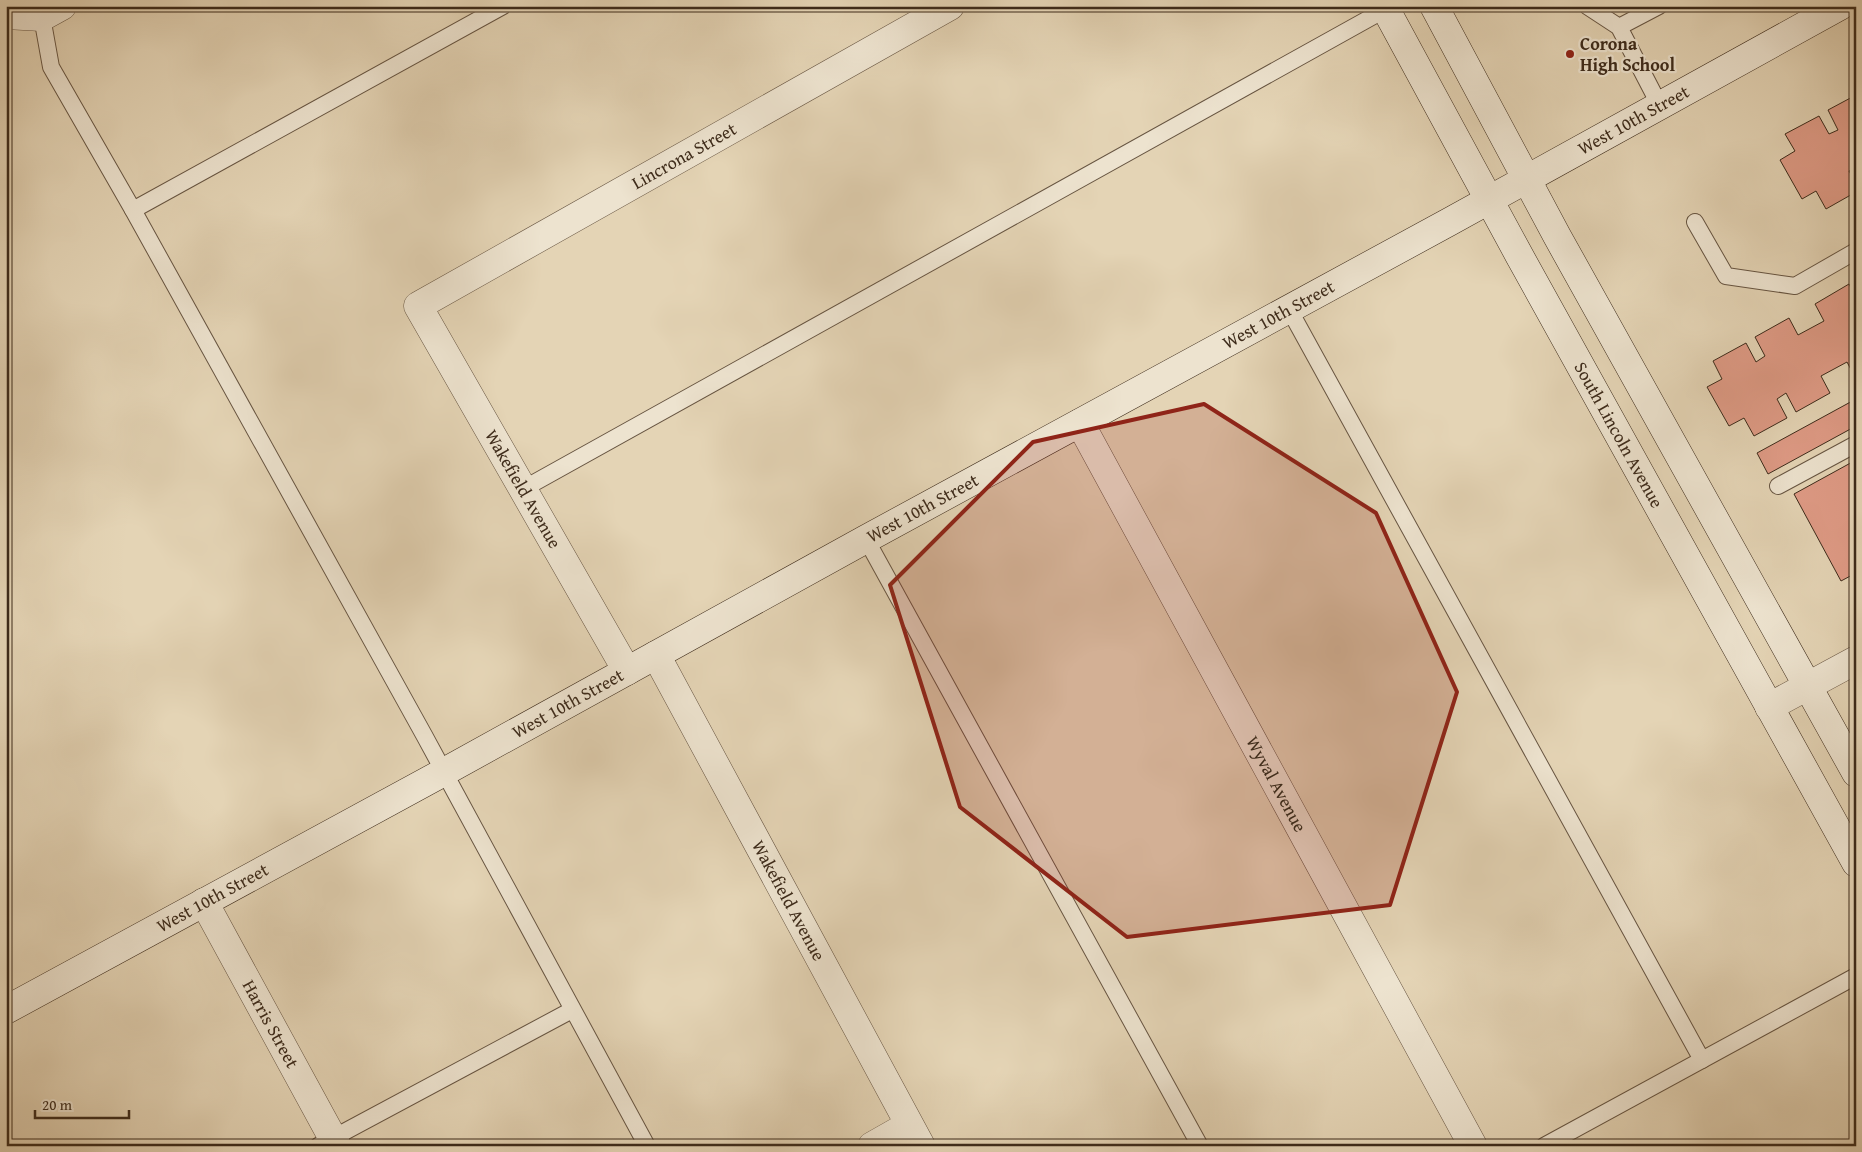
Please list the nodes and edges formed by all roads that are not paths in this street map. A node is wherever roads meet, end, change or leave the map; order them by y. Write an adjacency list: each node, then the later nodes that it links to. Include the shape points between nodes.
1 (503, 6): 14 (lane)
2 (950, 6): 17 (street, Lincrona Street)
3 (1434, 6): 12 (street)
4 (1587, 6): 10 (lane)
5 (1659, 6): 10 (lane)
6 (1840, 6): 11 (street, West 10th Street)
7 (1385, 8): 13 (street, South Lincoln Avenue); 22 (lane)
8 (52, 12): 9 (street); 14 (lane, via 51,67)
9 (6, 14)
10 (1619, 27): 11 (lane)
11 (1660, 106): 12 (street, West 10th Street)
12 (1526, 179): 13 (street, West 10th Street); 27 (street)
13 (1489, 200): 18 (street, West 10th Street); 28 (street, South Lincoln Avenue)
14 (133, 210): 29 (lane)
15 (1695, 222): 16 (lane, via 1726,276 1795,286)
16 (1856, 251)
17 (418, 306): 22 (street, Wakefield Avenue)
18 (1289, 309): 19 (street, West 10th Street); 36 (lane)
19 (1080, 424): 23 (street, West 10th Street); 42 (street, Wyval Avenue)
20 (1856, 444): 21 (lane)
21 (1778, 486)
22 (523, 489): 26 (street, Wakefield Avenue)
23 (866, 539): 24 (street, West 10th Street); 41 (lane)
24 (656, 655): 26 (street, West 10th Street); 37 (street, Wakefield Avenue)
25 (1856, 660): 27 (street)
26 (627, 671): 29 (street, West 10th Street)
27 (1808, 686): 28 (street); 30 (street)
28 (1769, 707): 31 (street, South Lincoln Avenue)
29 (444, 772): 32 (street, West 10th Street); 35 (lane)
30 (1856, 773)
31 (1856, 863)
32 (204, 902): 34 (street, West 10th Street); 38 (street, Harris Street)
33 (1856, 976): 36 (lane)
34 (6, 1010)
35 (572, 1010): 38 (lane); 39 (lane)
36 (1702, 1060): 43 (lane)
37 (915, 1135): 40 (street)
38 (330, 1143)
39 (647, 1146)
40 (872, 1146)
41 (1200, 1146)
42 (1473, 1146)
43 (1544, 1146)

